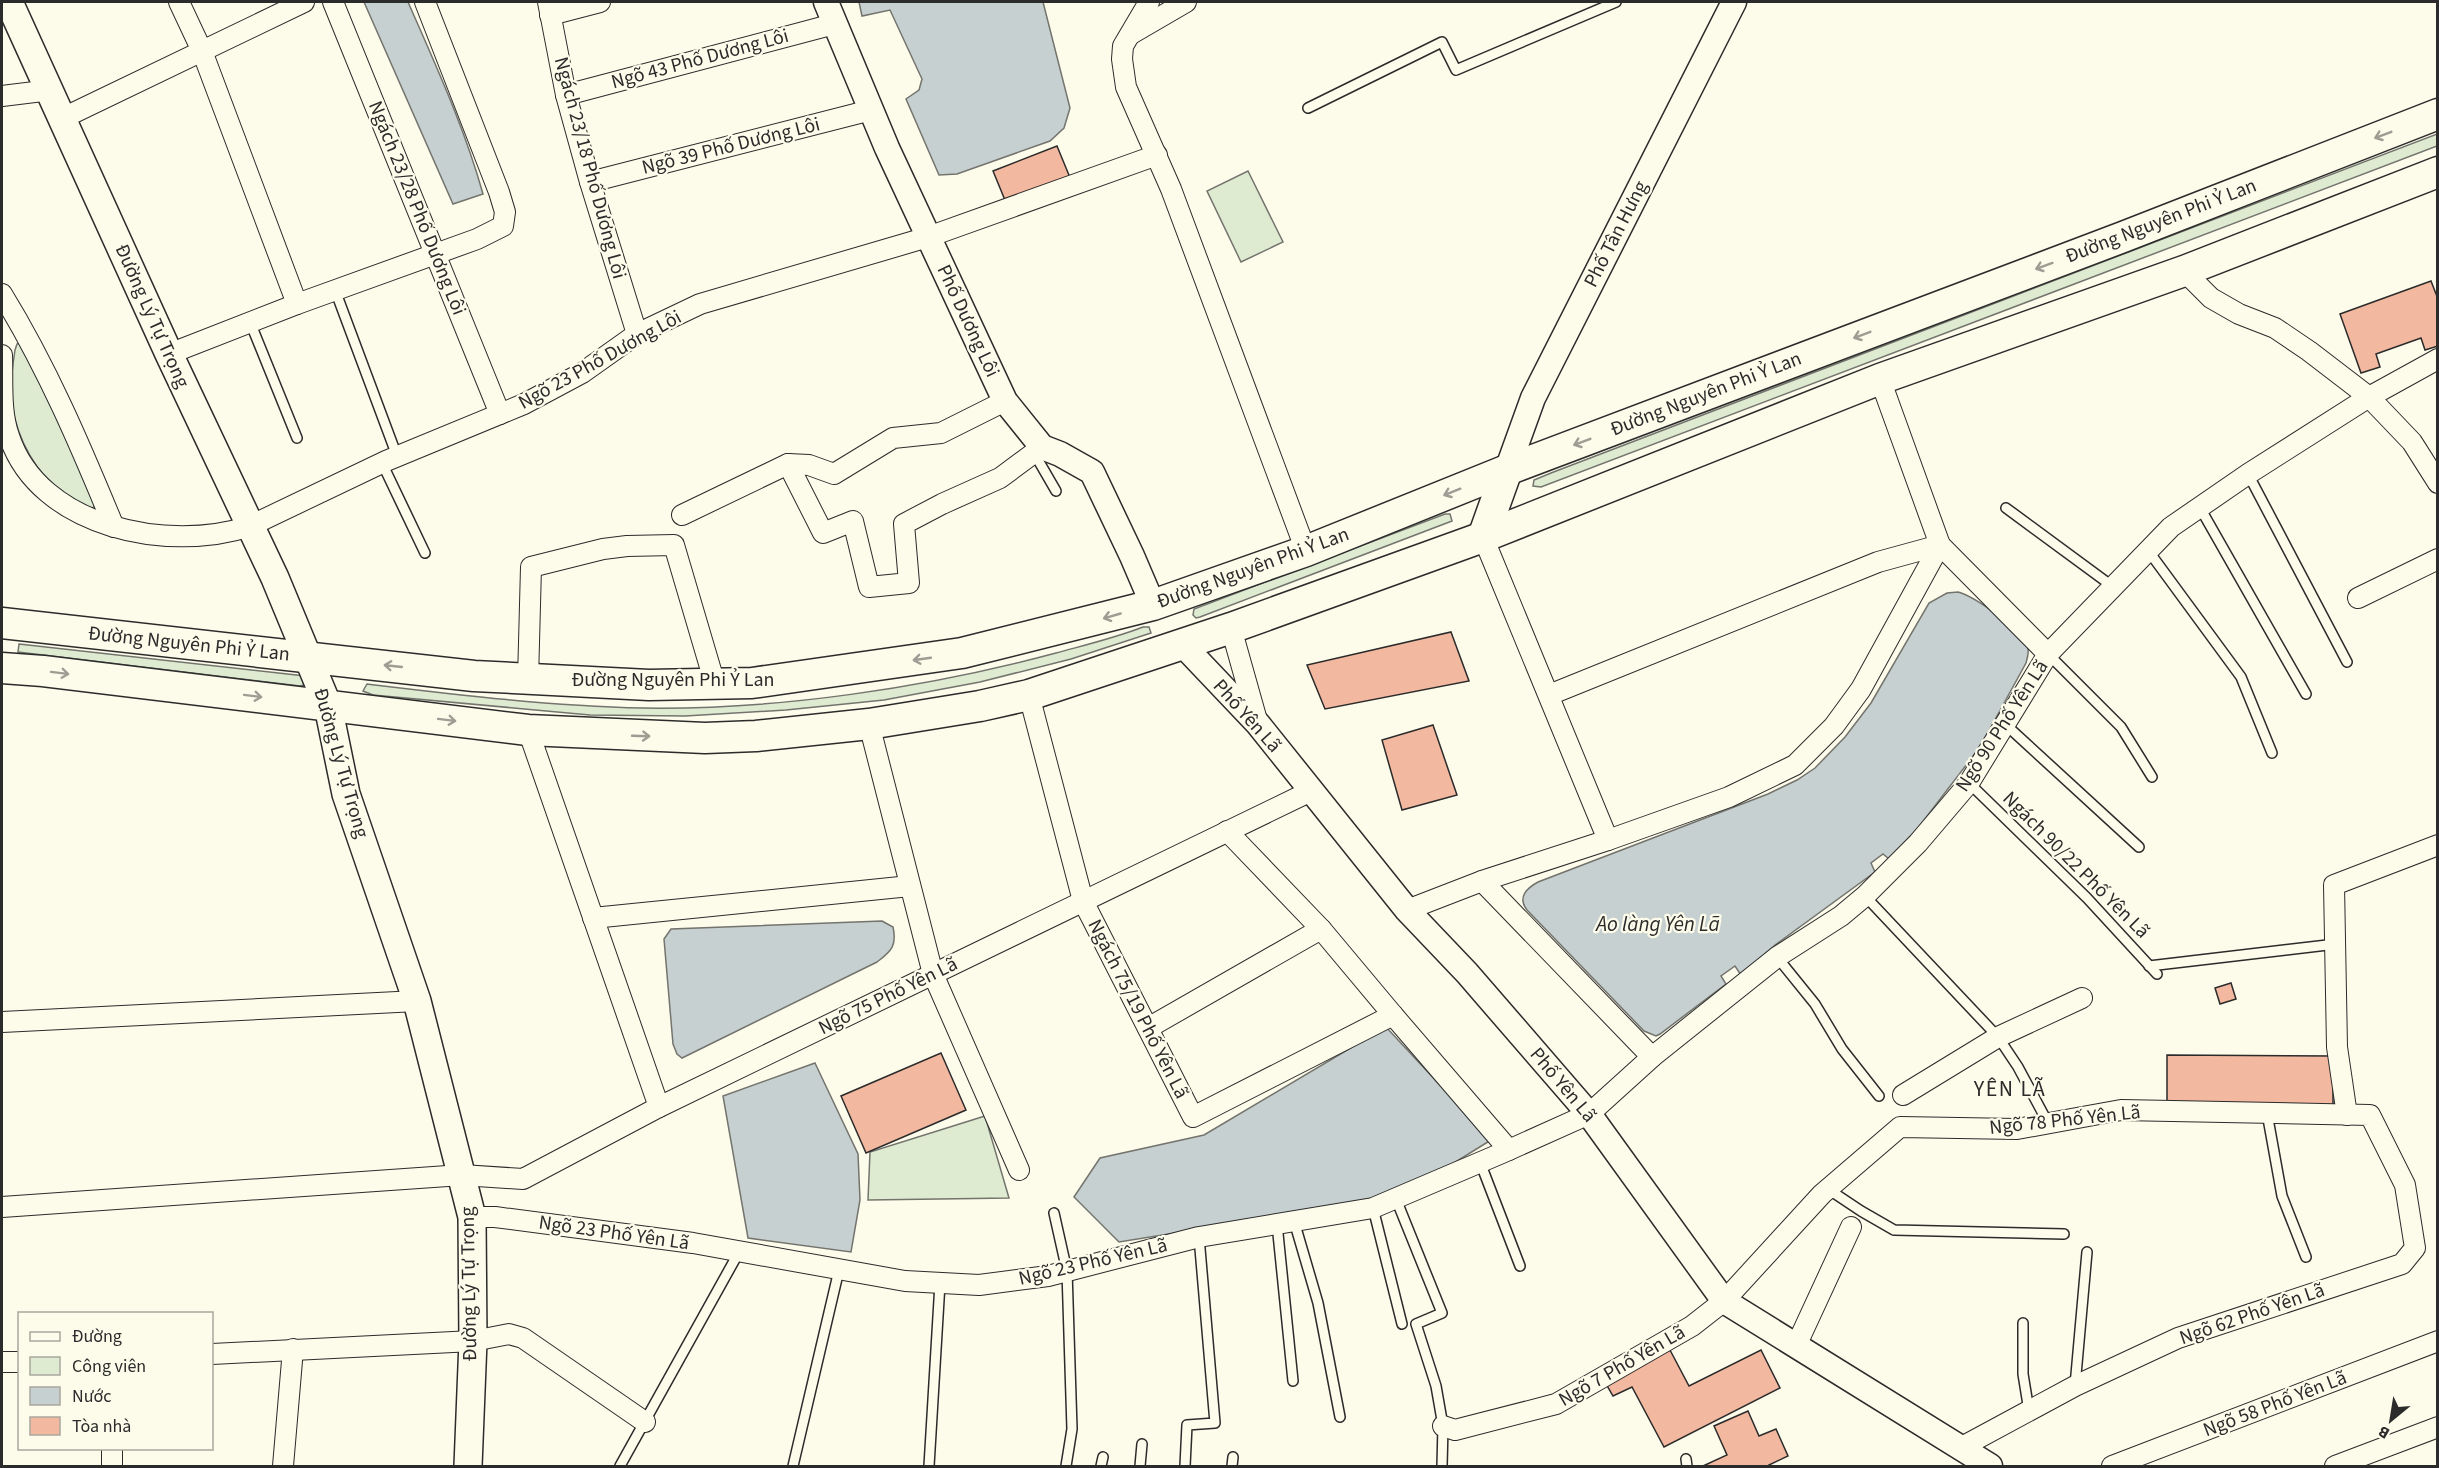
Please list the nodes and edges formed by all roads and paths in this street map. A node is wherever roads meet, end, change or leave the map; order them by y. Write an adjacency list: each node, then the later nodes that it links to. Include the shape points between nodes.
1 (9, 2): 15 (main road, Đường Lý Tự Trọng)
2 (179, 2): 14 (street)
3 (304, 2): 14 (street)
4 (333, 2): 26 (street, Ngách 23/28 Phố Dương Lôi)
5 (425, 2): 26 (street, via 505,212 503,226)
6 (600, 2): 11 (street)
7 (1149, 2): 13 (street)
8 (1186, 2): 13 (street)
9 (1616, 2): 18 (lane, via 1456,70 1442,42)
10 (1734, 2): 45 (street, Phố Tân Hưng, via 1533,398)
11 (549, 8): 16 (street, Ngách 23/18 Phố Dương Lôi)
12 (830, 13): 16 (street, Ngõ 43 Phố Dương Lôi); 19 (street, Phố Dương Lôi)
13 (1129, 35): 22 (street, via 1122,59 1126,87)
14 (202, 51): 21 (street); 30 (street)
15 (51, 90): 17 (street); 21 (main road, Đường Lý Tự Trọng)
16 (566, 95): 24 (street, Ngách 23/18 Phố Dương Lôi)
17 (2, 96)
18 (1308, 108)
19 (871, 110): 24 (street, Ngõ 39 Phố Dương Lôi); 25 (street, Phố Dương Lôi)
20 (2438, 114): 45 (main road, Đường Nguyên Phi Ỷ Lan, one-way to 45)
21 (63, 118): 33 (main road, Đường Lý Tự Trọng)
22 (1157, 155): 25 (street, Ngõ 23 Phố Dương Lôi); 57 (street)
23 (2438, 172): 27 (main road)
24 (590, 182): 32 (street, Ngách 23/18 Phố Dương Lôi)
25 (928, 237): 32 (street, Ngõ 23 Phố Dương Lôi, via 700,304); 39 (street, Phố Dương Lôi)
26 (435, 254): 28 (street); 40 (street, Ngách 23/28 Phố Dương Lôi)
27 (2184, 271): 37 (main road); 38 (street, via 2211,298 2275,328)
28 (335, 290): 30 (street); 43 (lane)
29 (2, 294): 53 (street, via 32,343)
30 (297, 304): 31 (street)
31 (250, 322): 33 (street); 41 (lane)
32 (637, 334): 40 (street, Ngõ 23 Phố Dương Lôi, via 582,373)
33 (169, 354): 52 (main road, Đường Lý Tự Trọng)
34 (2, 355): 36 (street, Ngõ 23 Phố Dương Lôi)
35 (2438, 359): 38 (street, Ngõ 90 Phố Yên Lã)
36 (2, 367): 53 (street, Ngõ 23 Phố Dương Lôi, via 6,425 28,470 64,505 88,519)
37 (1880, 379): 54 (main road); 55 (street)
38 (2369, 397): 46 (street, Ngõ 90 Phố Yên Lã); 47 (street, via 2412,442)
39 (1005, 401): 42 (street, Phố Dương Lôi); 44 (street, via 941,433 893,438 834,474 809,465)
40 (500, 414): 43 (street, Ngõ 23 Phố Dương Lôi)
41 (297, 438)
42 (1038, 450): 44 (street, via 1000,478 904,524 909,583 869,587 853,521 823,533); 48 (lane); 62 (street, Phố Dương Lôi, via 1060,454 1092,472)
43 (390, 460): 52 (street, Ngõ 23 Phố Dương Lôi); 58 (lane)
44 (788, 464): 51 (street)
45 (1507, 470): 54 (main road); 57 (main road, Đường Nguyên Phi Ỷ Lan, one-way to 57)
46 (2248, 474): 49 (street, Ngõ 90 Phố Yên Lã); 68 (lane)
47 (2438, 483)
48 (1056, 491)
49 (2199, 506): 56 (street, Ngõ 90 Phố Yên Lã); 72 (lane)
50 (2006, 508): 60 (lane)
51 (682, 515)
52 (250, 526): 53 (street, Ngõ 23 Phố Dương Lôi, via 228,534 204,536 139,533); 67 (main road, Đường Lý Tự Trọng)
53 (114, 527)
54 (1483, 537): 64 (main road); 74 (street)
55 (1940, 545): 66 (street); 74 (street, via 1878,562); 85 (street, via 1861,689 1834,726 1795,765 1729,797)
56 (2147, 549): 60 (street, Ngõ 90 Phố Yên Lã); 80 (lane, via 2241,677)
57 (1306, 551): 62 (main road, Đường Nguyên Phi Ỷ Lan)
58 (424, 553)
59 (2438, 560): 61 (street)
60 (2112, 586): 66 (street, Ngõ 90 Phố Yên Lã)
61 (2358, 598)
62 (1153, 605): 65 (main road); 71 (main road, Đường Nguyên Phi Ỷ Lan, one-way to 71, via 962,653 752,683)
63 (2, 623): 67 (main road, Đường Nguyên Phi Ỷ Lan)
64 (1232, 628): 65 (main road); 77 (street)
65 (1182, 644): 73 (main road); 77 (street, Phố Yên Lã)
66 (2048, 654): 78 (street, Ngõ 90 Phố Yên Lã); 81 (lane, via 2121,728)
67 (308, 657): 70 (main road, Đường Nguyên Phi Ỷ Lan, one-way to 67); 75 (main road, Đường Lý Tự Trọng)
68 (2346, 662)
69 (2, 668): 75 (main road, one-way to 75)
70 (528, 680): 71 (main road, Đường Nguyên Phi Ỷ Lan); 71 (street, via 531,567 603,549 675,545)
71 (715, 684)
72 (2306, 694)
73 (1029, 695): 76 (main road); 91 (street, Ngách 75/19 Phố Yên Lã)
74 (1549, 695): 85 (street)
75 (328, 706): 79 (main road, one-way to 79); 101 (main road, Đường Lý Tự Trọng, via 346,794)
76 (869, 724): 79 (main road, one-way to 76, via 705,738); 89 (street)
77 (1258, 724): 83 (street, Phố Yên Lã)
78 (2006, 725): 82 (street, Ngõ 90 Phố Yên Lã); 87 (lane)
79 (528, 730): 93 (street)
80 (2272, 753)
81 (2152, 777)
82 (1969, 783): 90 (street, Ngõ 90 Phố Yên Lã, via 1918,843); 97 (lane, Ngách 90/22 Phố Yên Lã, via 2087,898)
83 (1311, 791): 84 (street, Ngõ 75 Phố Yên Lã); 92 (street, Phố Yên Lã)
84 (1227, 831): 91 (street, Ngõ 75 Phố Yên Lã); 94 (street)
85 (1608, 840): 88 (street)
86 (2438, 845): 95 (street, via 2334,885)
87 (2139, 847)
88 (1482, 881): 92 (street); 106 (street)
89 (910, 886): 93 (street); 98 (street)
90 (1865, 896): 96 (street, Ngõ 90 Phố Yên Lã); 105 (lane)
91 (1083, 901): 98 (street, Ngõ 75 Phố Yên Lã); 104 (street, Ngách 75/19 Phố Yên Lã)
92 (1407, 910): 111 (street, Phố Yên Lã)
93 (593, 918): 109 (street)
94 (1321, 929): 102 (street); 104 (street)
95 (2336, 944): 97 (lane); 112 (street, via 2337,1047)
96 (1777, 957): 106 (street, Ngõ 90 Phố Yên Lã); 108 (lane)
97 (2149, 966): 99 (lane, Ngách 90/22 Phố Yên Lã)
98 (933, 974): 109 (street, Ngõ 75 Phố Yên Lã); 117 (street)
99 (2157, 974)
100 (2082, 998): 105 (street)
101 (417, 1001): 103 (street); 118 (main road, Đường Lý Tự Trọng)
102 (1393, 1015): 104 (street, Ngách 75/19 Phố Yên Lã, via 1193,1117); 115 (street)
103 (2, 1022)
104 (1148, 1028)
105 (1998, 1037): 107 (street); 114 (lane)
106 (1652, 1057): 111 (street, Ngõ 90 Phố Yên Lã)
107 (1903, 1095)
108 (1879, 1096)
109 (659, 1107): 118 (street, Ngõ 75 Phố Yên Lã, via 523,1179)
110 (2267, 1113): 112 (street, Ngõ 78 Phố Yên Lã); 114 (street, Ngõ 78 Phố Yên Lã, via 2121,1110); 131 (lane, via 2282,1196)
111 (1589, 1114): 115 (street, Ngõ 23 Phố Yên Lã); 136 (street, Phố Yên Lã)
112 (2347, 1114): 113 (street, Ngõ 78 Phố Yên Lã)
113 (2370, 1115): 147 (street, Ngõ 62 Phố Yên Lã, via 2404,1185 2415,1248 2402,1264 2178,1338)
114 (2048, 1123): 119 (street, Ngõ 78 Phố Yên Lã, via 2017,1129 1900,1127)
115 (1509, 1150): 116 (street, Ngõ 23 Phố Yên Lã)
116 (1480, 1162): 120 (street, Ngõ 23 Phố Yên Lã); 132 (lane)
117 (1019, 1170)
118 (462, 1175): 121 (street, Ngõ 75 Phố Yên Lã); 124 (main road, Đường Lý Tự Trọng)
119 (1828, 1189): 127 (lane, via 1894,1230); 136 (street, Ngõ 78 Phố Yên Lã)
120 (1396, 1198): 122 (street, Ngõ 23 Phố Yên Lã); 151 (lane, via 1442,1313 1416,1324 1436,1386)
121 (2, 1207)
122 (1373, 1208): 125 (street, Ngõ 23 Phố Yên Lã); 138 (lane)
123 (1054, 1213): 134 (lane)
124 (472, 1217): 129 (street, Ngõ 23 Phố Yên Lã, via 507,1218); 139 (main road, Đường Lý Tự Trọng)
125 (1286, 1223): 128 (street, Ngõ 23 Phố Yên Lã); 146 (lane); 149 (lane, via 1318,1303)
126 (1851, 1227): 141 (street)
127 (2064, 1234)
128 (1199, 1237): 134 (street, Ngõ 23 Phố Yên Lã); 164 (lane, via 1215,1423 1187,1425)
129 (739, 1252): 133 (street, Ngõ 23 Phố Yên Lã); 150 (lane)
130 (2087, 1252): 147 (lane)
131 (2306, 1257)
132 (1521, 1266)
133 (839, 1270): 135 (street, Ngõ 23 Phố Yên Lã); 160 (lane)
134 (1067, 1271): 135 (street, Ngõ 23 Phố Yên Lã, via 979,1285); 162 (lane, via 1072,1429)
135 (940, 1283): 161 (lane)
136 (1724, 1302): 141 (street, Phố Yên Lã); 151 (street, Ngõ 7 Phố Yên Lã, via 1692,1326 1556,1404 1455,1430)
137 (2023, 1323): 148 (lane, via 2023,1374)
138 (1402, 1324)
139 (472, 1341): 142 (street); 150 (street, via 509,1334 523,1338); 158 (main road, Đường Lý Tự Trọng)
140 (2438, 1341): 166 (street, Ngõ 58 Phố Yên Lã)
141 (1796, 1346): 155 (street, Phố Yên Lã)
142 (293, 1349): 143 (street); 157 (street)
143 (213, 1354)
144 (2, 1362): 145 (street)
145 (18, 1362)
146 (1293, 1381)
147 (2075, 1386): 148 (street, Ngõ 62 Phố Yên Lã)
148 (2029, 1411): 155 (street, Ngõ 62 Phố Yên Lã)
149 (1340, 1417)
150 (645, 1422): 159 (lane)
151 (1443, 1426): 165 (lane)
152 (2438, 1427): 167 (street)
153 (1142, 1444): 163 (lane)
154 (112, 1450): 156 (street)
155 (1971, 1459)
156 (112, 1467)
157 (283, 1467)
158 (468, 1467)
159 (620, 1467)
160 (793, 1467)
161 (929, 1467)
162 (1066, 1467)
163 (1140, 1467)
164 (1185, 1467)
165 (1442, 1467)
166 (2112, 1467)
167 (2336, 1467)

